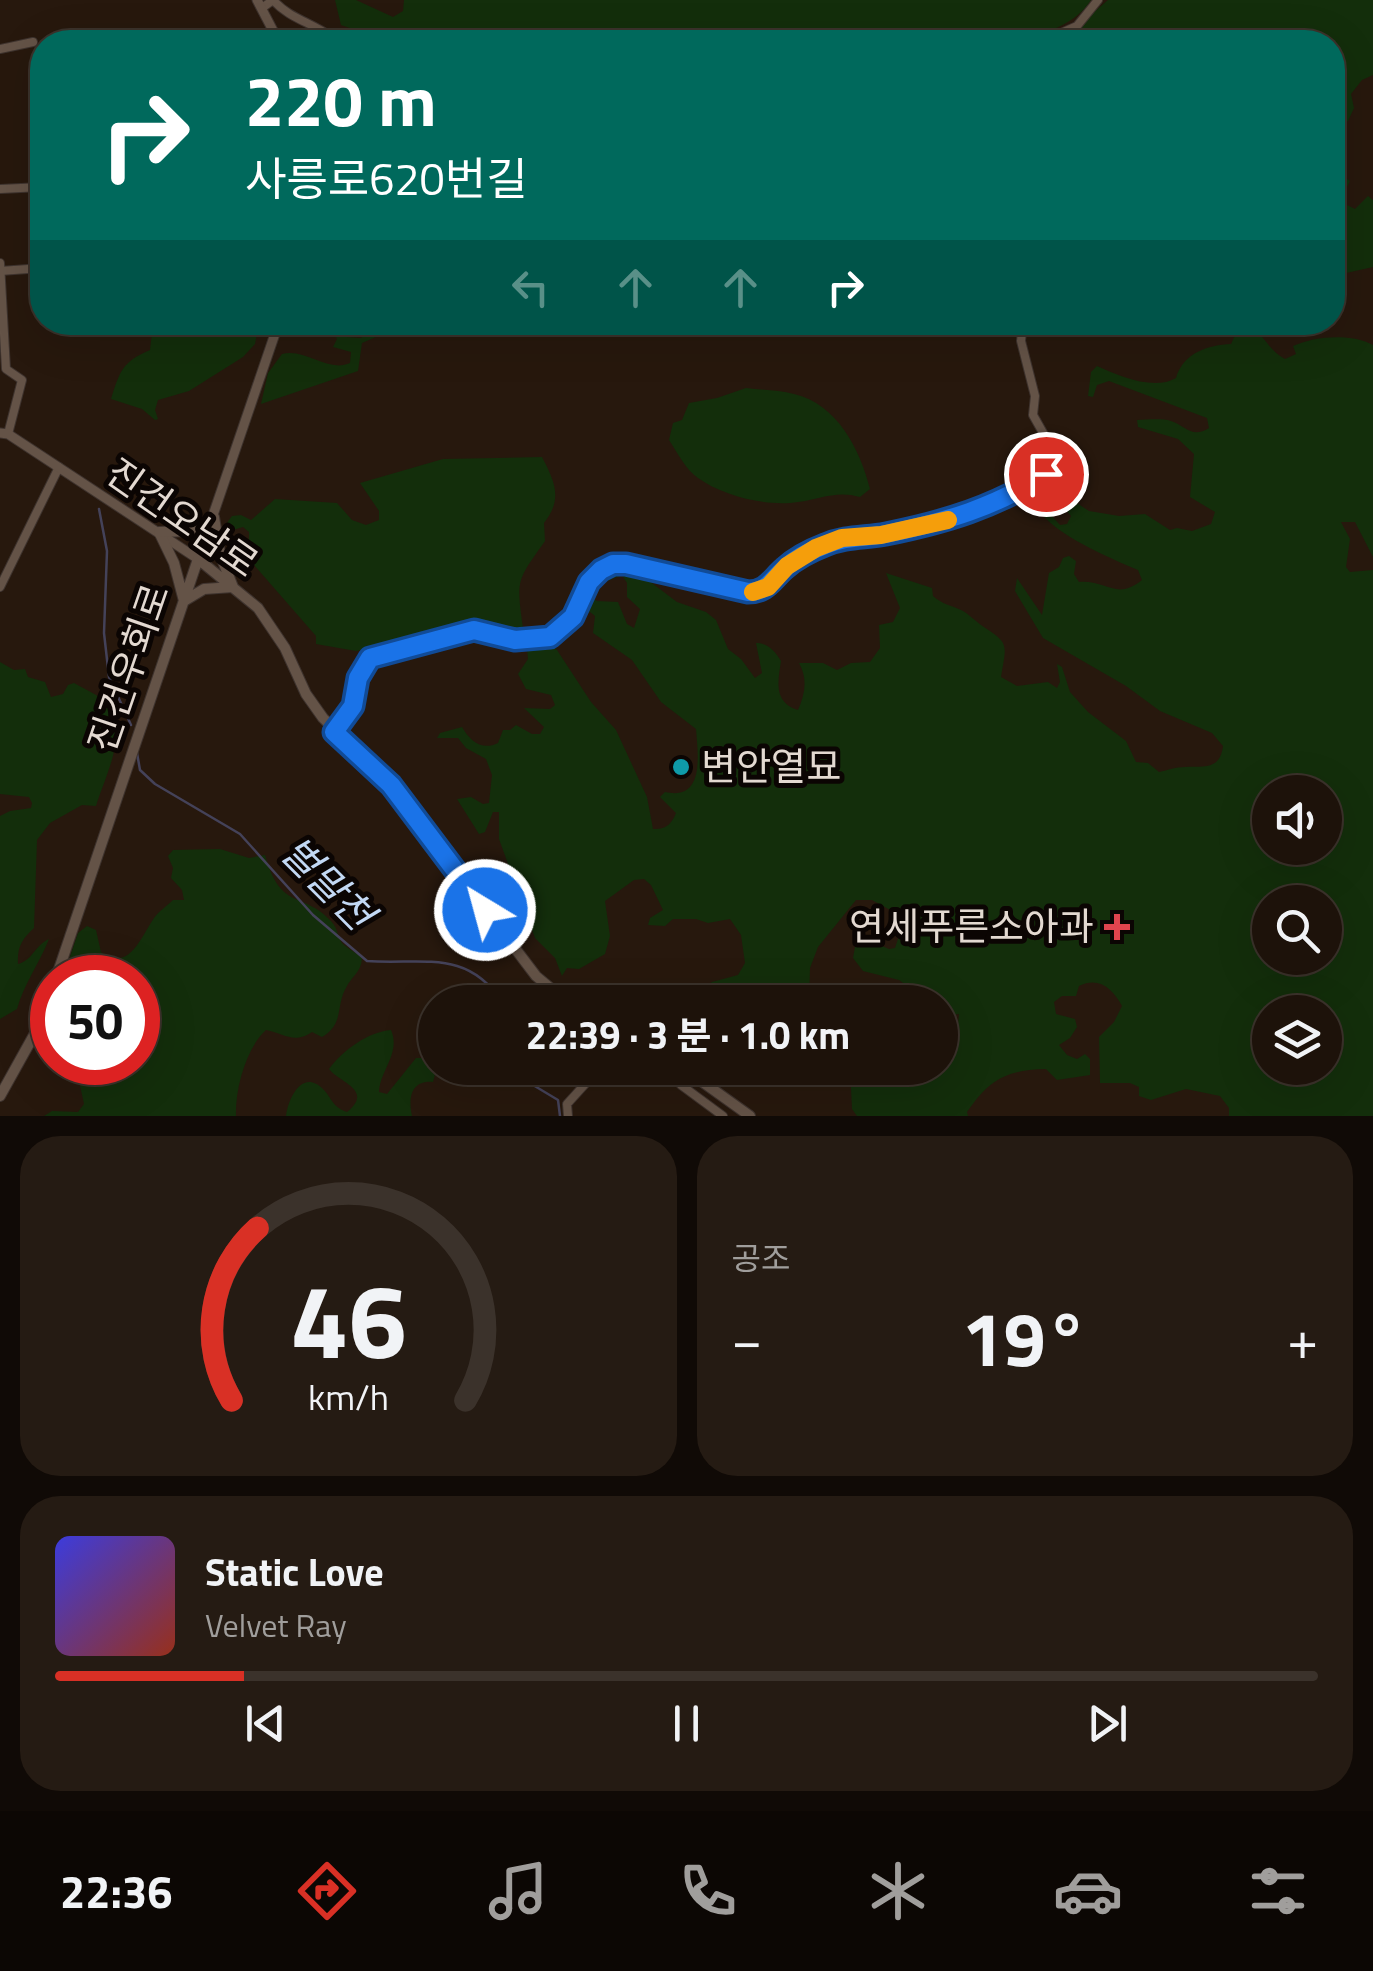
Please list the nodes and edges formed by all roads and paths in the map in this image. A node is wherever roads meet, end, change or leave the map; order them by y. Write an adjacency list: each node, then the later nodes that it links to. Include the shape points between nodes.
1 (1098, 0): 5 (street)
2 (260, 4): 3 (street); 4 (street, via 273,0 286,14)
3 (273, 30)
4 (321, 30)
5 (1068, 30)
6 (30, 43): 7 (street)
7 (0, 49)
8 (30, 189): 9 (street)
9 (0, 190)
10 (0, 263): 12 (street)
11 (30, 269): 12 (street)
12 (0, 270): 15 (street, via 6,368 22,380)
13 (275, 335): 17 (street, 진건우회로)
14 (1022, 335): 23 (street, via 1033,415 1050,447 1046,474 1012,497 953,518 842,538 787,566 759,592 613,564 589,582 573,617 550,637 515,640 474,630 370,658 353,706)
15 (4, 433): 16 (street, 진건오남로)
16 (59, 467): 18 (street, 진건오남로); 20 (street)
17 (214, 517): 18 (main road, via 191,531); 19 (street, 진건우회로); 21 (main road)
18 (159, 532): 19 (street, 진건오남로); 22 (main road)
19 (198, 560): 21 (main road, 진건오남로); 22 (main road, 진건우회로)
20 (0, 587)
21 (233, 587): 22 (main road, via 204,588); 23 (main road, 진건오남로, via 270,624)
22 (184, 601): 24 (main road, 진건우회로)
23 (334, 732): 25 (main road, 진건오남로, via 391,785)
24 (64, 955)
25 (545, 985)
26 (30, 1042): 30 (main road)
27 (584, 1085): 31 (street, via 567,1104)
28 (681, 1085): 32 (street)
29 (708, 1085): 33 (main road)
30 (0, 1096)
31 (568, 1116)
32 (723, 1116)
33 (750, 1116)

